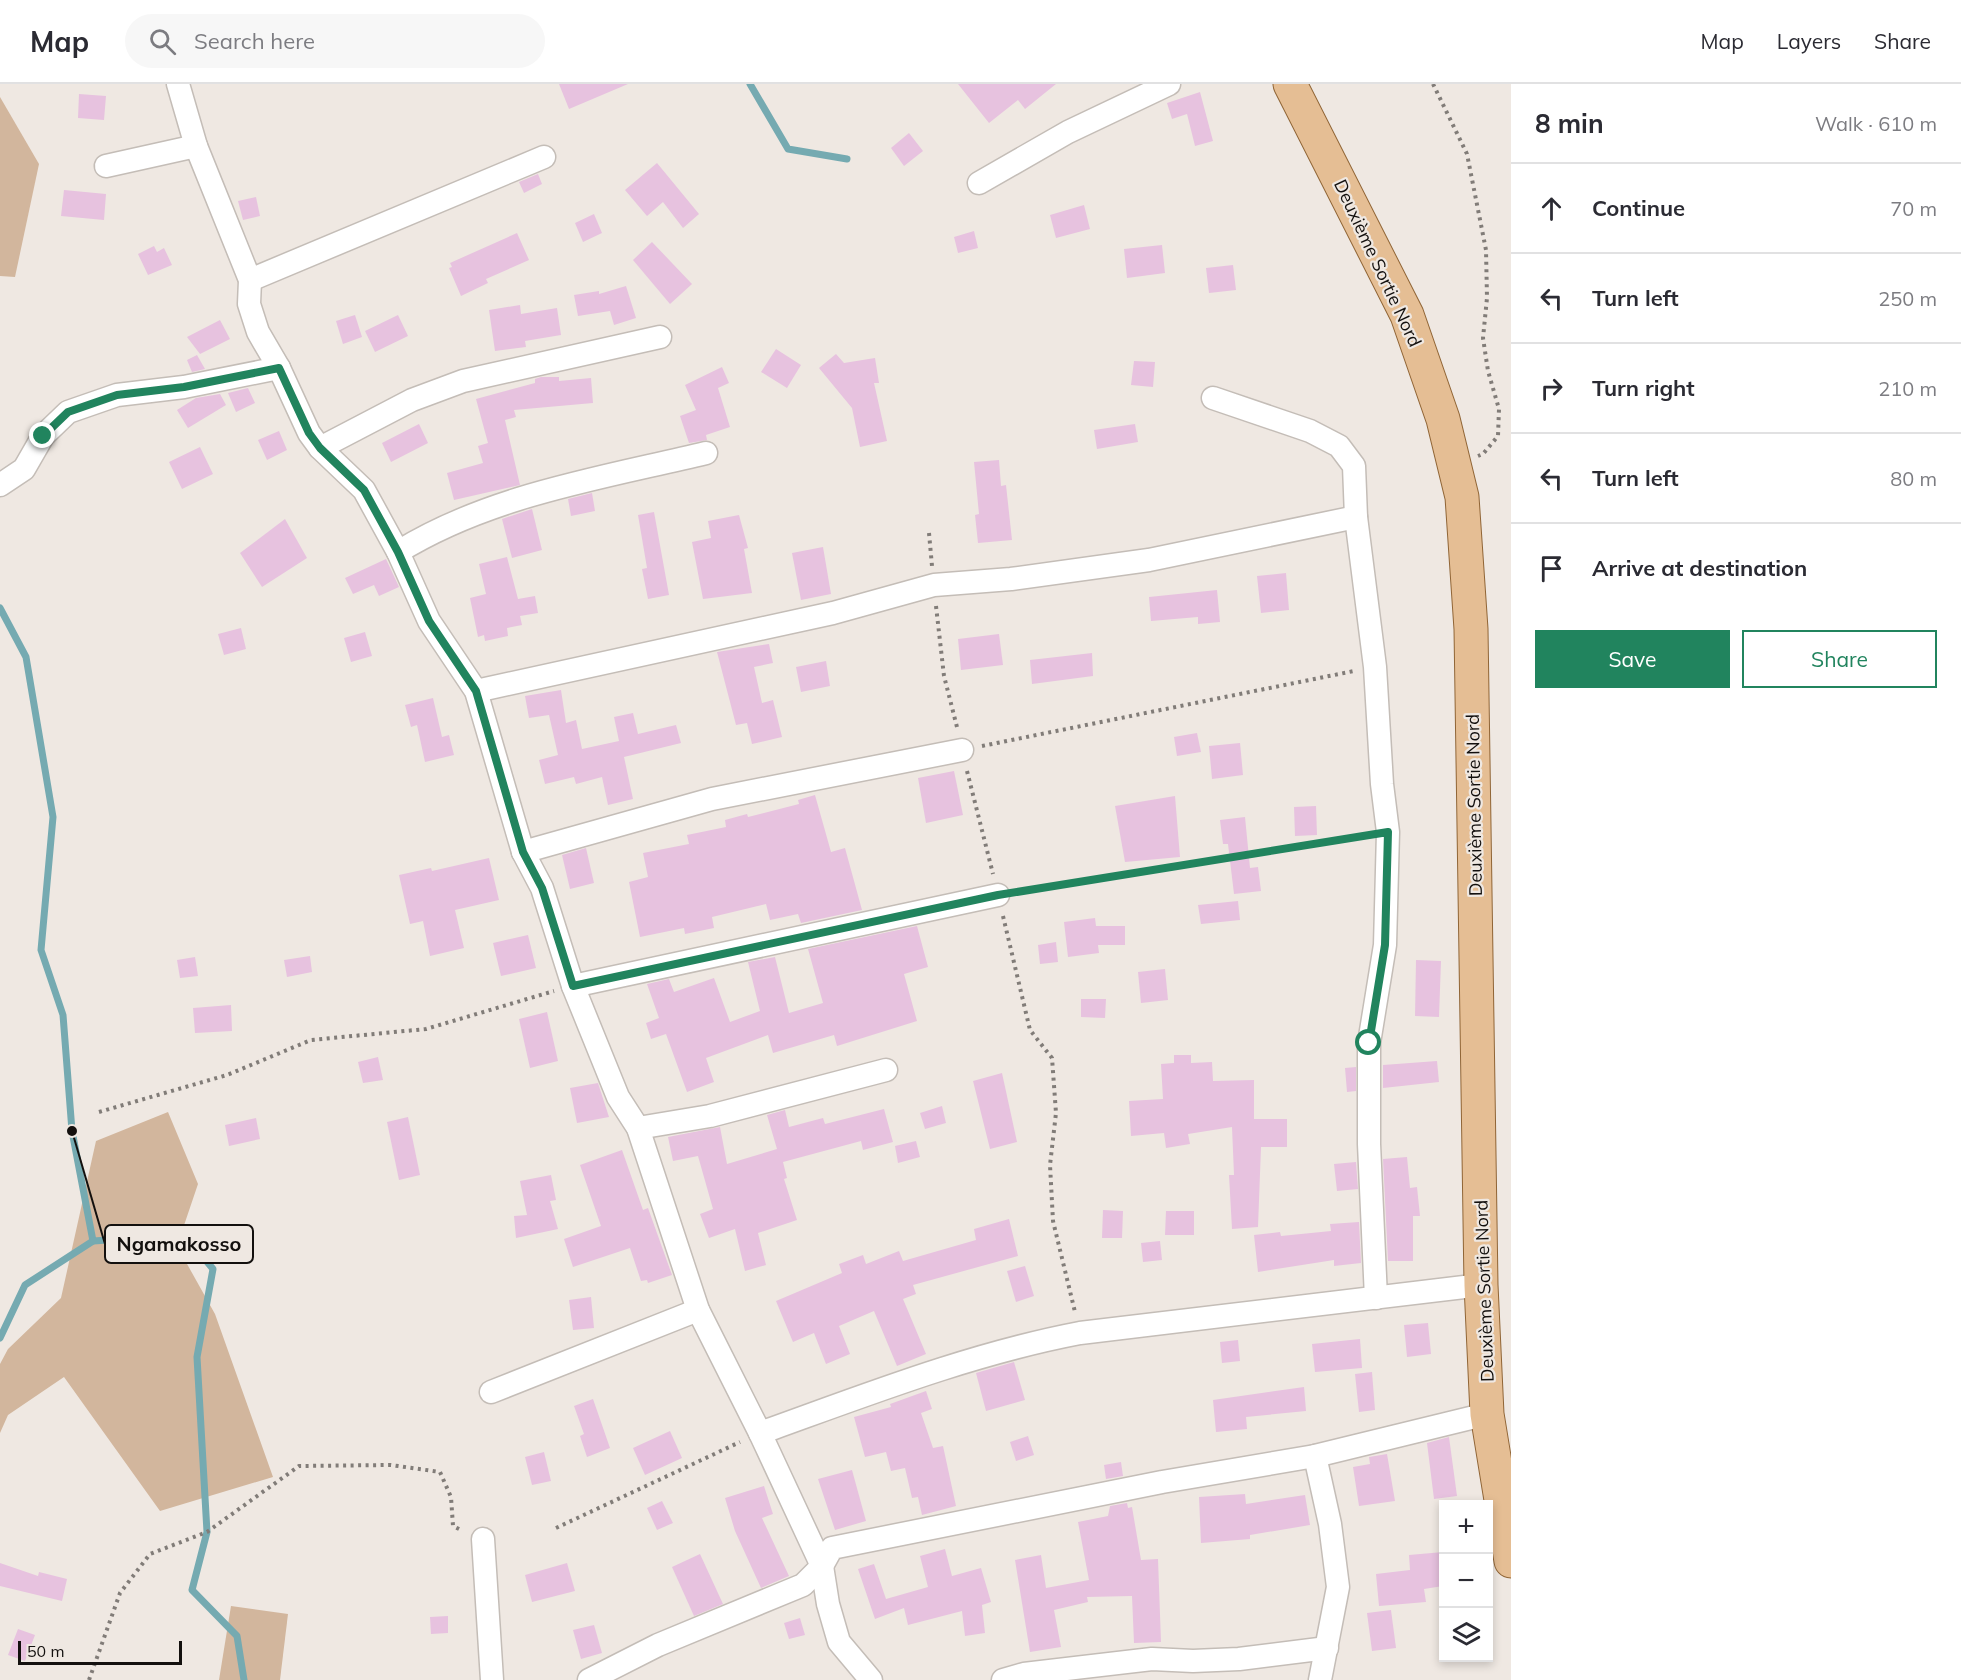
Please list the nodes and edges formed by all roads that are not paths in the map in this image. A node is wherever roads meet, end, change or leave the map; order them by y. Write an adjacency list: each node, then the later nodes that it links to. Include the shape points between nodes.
1 (178, 84): 4 (street)
2 (1169, 84): 7 (street, via 1068,132)
3 (1290, 84): 24 (main road, Deuxième Sortie Nord, via 1407,315 1456,464 1466,537 1471,629)
4 (196, 146): 6 (street); 8 (street)
5 (544, 157): 8 (street)
6 (106, 165)
7 (979, 183)
8 (250, 280): 10 (street, via 249,304 258,332)
9 (660, 337): 12 (street, via 463,381 412,400)
10 (279, 368): 12 (street); 14 (street, via 184,387 117,395 68,412 43,436 24,469)
11 (1213, 398): 15 (street, via 1310,431 1339,446 1354,466)
12 (320, 448): 16 (street, via 364,490)
13 (706, 453): 16 (street, via 531,495 434,529)
14 (0, 485)
15 (1356, 517): 17 (street, via 1149,560 934,585 833,614); 25 (street, via 1376,667 1388,832 1385,945 1369,1043)
16 (398, 552): 17 (street, via 429,621)
17 (476, 691): 19 (street)
18 (962, 750): 19 (street, via 712,799)
19 (523, 852): 21 (street, via 542,888)
20 (998, 895): 21 (street)
21 (573, 986): 23 (street, via 618,1097)
22 (886, 1070): 23 (street, via 710,1116)
23 (638, 1128): 26 (street)
24 (1481, 1285): 25 (street); 28 (main road, Deuxième Sortie Nord)
25 (1376, 1298): 29 (street, via 1080,1333 1022,1344)
26 (698, 1310): 27 (street); 29 (street)
27 (490, 1392)
28 (1487, 1414): 30 (street); 32 (main road, Deuxième Sortie Nord)
29 (760, 1433): 33 (street)
30 (1315, 1455): 33 (street, via 832,1548); 34 (street, via 1338,1587)
31 (483, 1539): 35 (street)
32 (1511, 1561)
33 (822, 1566): 36 (street, via 803,1585 658,1645); 37 (street, via 839,1642)
34 (1327, 1648): 38 (street, via 1239,1659 1152,1659 1024,1674); 39 (street)
35 (492, 1680)
36 (589, 1680)
37 (871, 1680)
38 (1003, 1680)
39 (1320, 1680)

